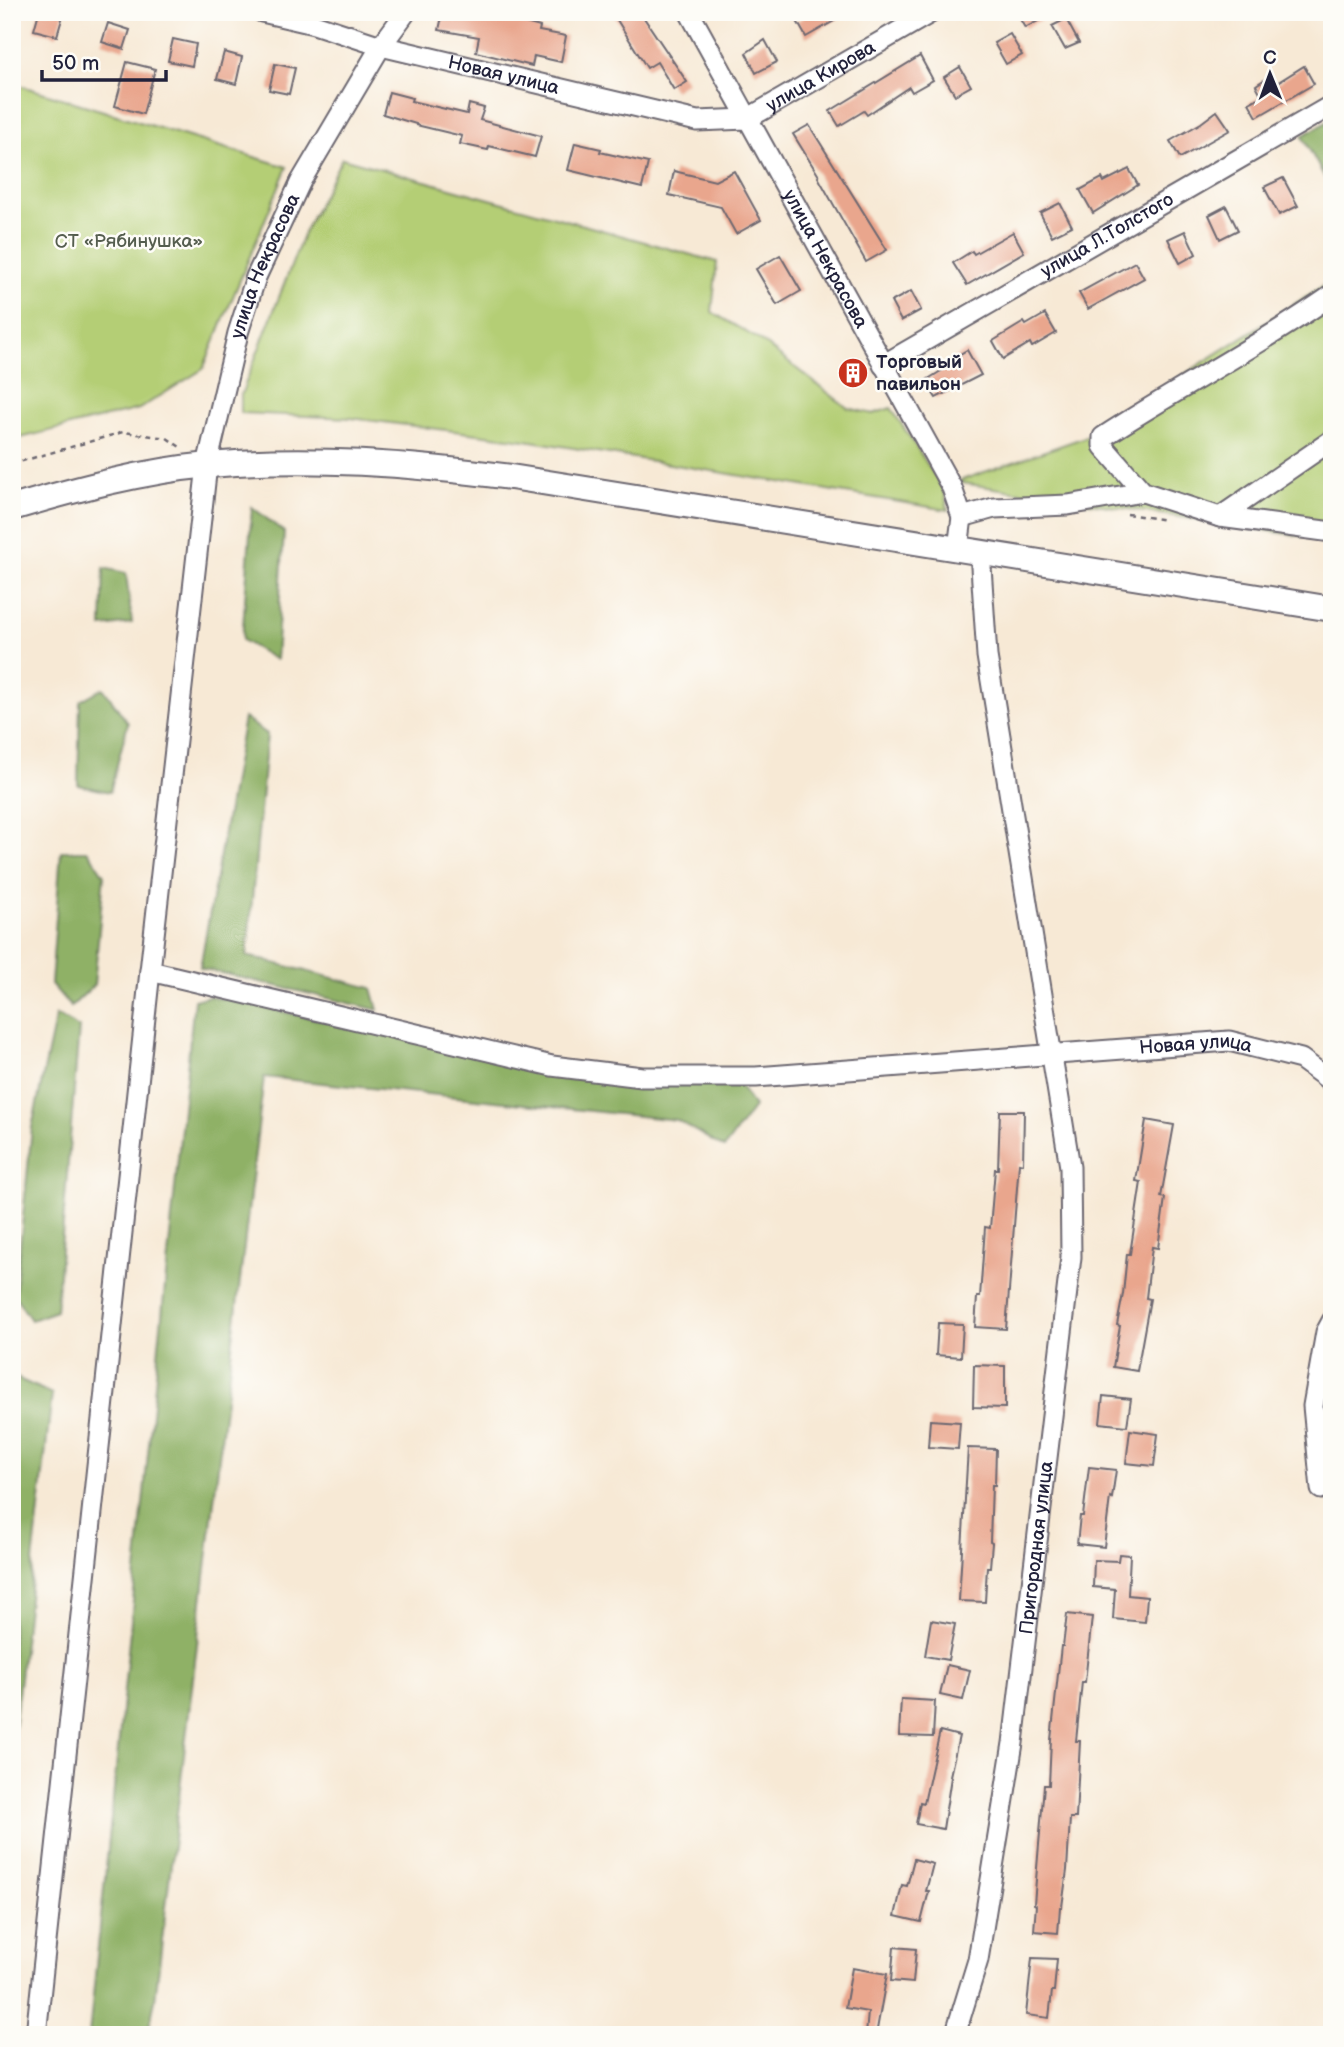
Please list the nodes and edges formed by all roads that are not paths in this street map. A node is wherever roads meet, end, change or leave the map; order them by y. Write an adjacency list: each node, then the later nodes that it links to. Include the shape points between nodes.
1 (262, 12): 5 (street, Новая улица)
2 (406, 12): 5 (street, улица Некрасова)
3 (689, 12): 7 (street, улица Некрасова)
4 (932, 12): 7 (street, улица Кирова)
5 (381, 46): 7 (street, Новая улица, via 698,121); 11 (street, улица Некрасова, via 301,181 256,277)
6 (1332, 105): 9 (street, улица Л.Толстого)
7 (747, 119): 9 (street, улица Некрасова)
8 (1332, 295): 12 (street, via 1103,437 1103,446)
9 (883, 365): 14 (street, улица Некрасова, via 952,488)
10 (1332, 440): 15 (street)
11 (207, 465): 13 (main road, via 74,490); 17 (main road, via 329,460 425,466); 19 (street, улица Некрасова)
12 (1143, 492): 14 (street, via 1068,505 994,508); 15 (street)
13 (12, 508)
14 (962, 517): 17 (street, улица Некрасова)
15 (1220, 517): 16 (street)
16 (1332, 532)
17 (969, 551): 18 (main road); 20 (street, Пригородная улица)
18 (1332, 609)
19 (150, 971): 20 (street, Новая улица, via 552,1066 642,1077 756,1077); 24 (street, улица Некрасова)
20 (1051, 1056): 21 (street, Новая улица, via 1229,1041 1301,1059); 25 (street, Пригородная улица, via 1070,1167 1071,1257 1013,1743 978,1960)
21 (1332, 1082)
22 (1332, 1321): 23 (street, via 1312,1406)
23 (1321, 1489)
24 (36, 2035)
25 (955, 2035)

